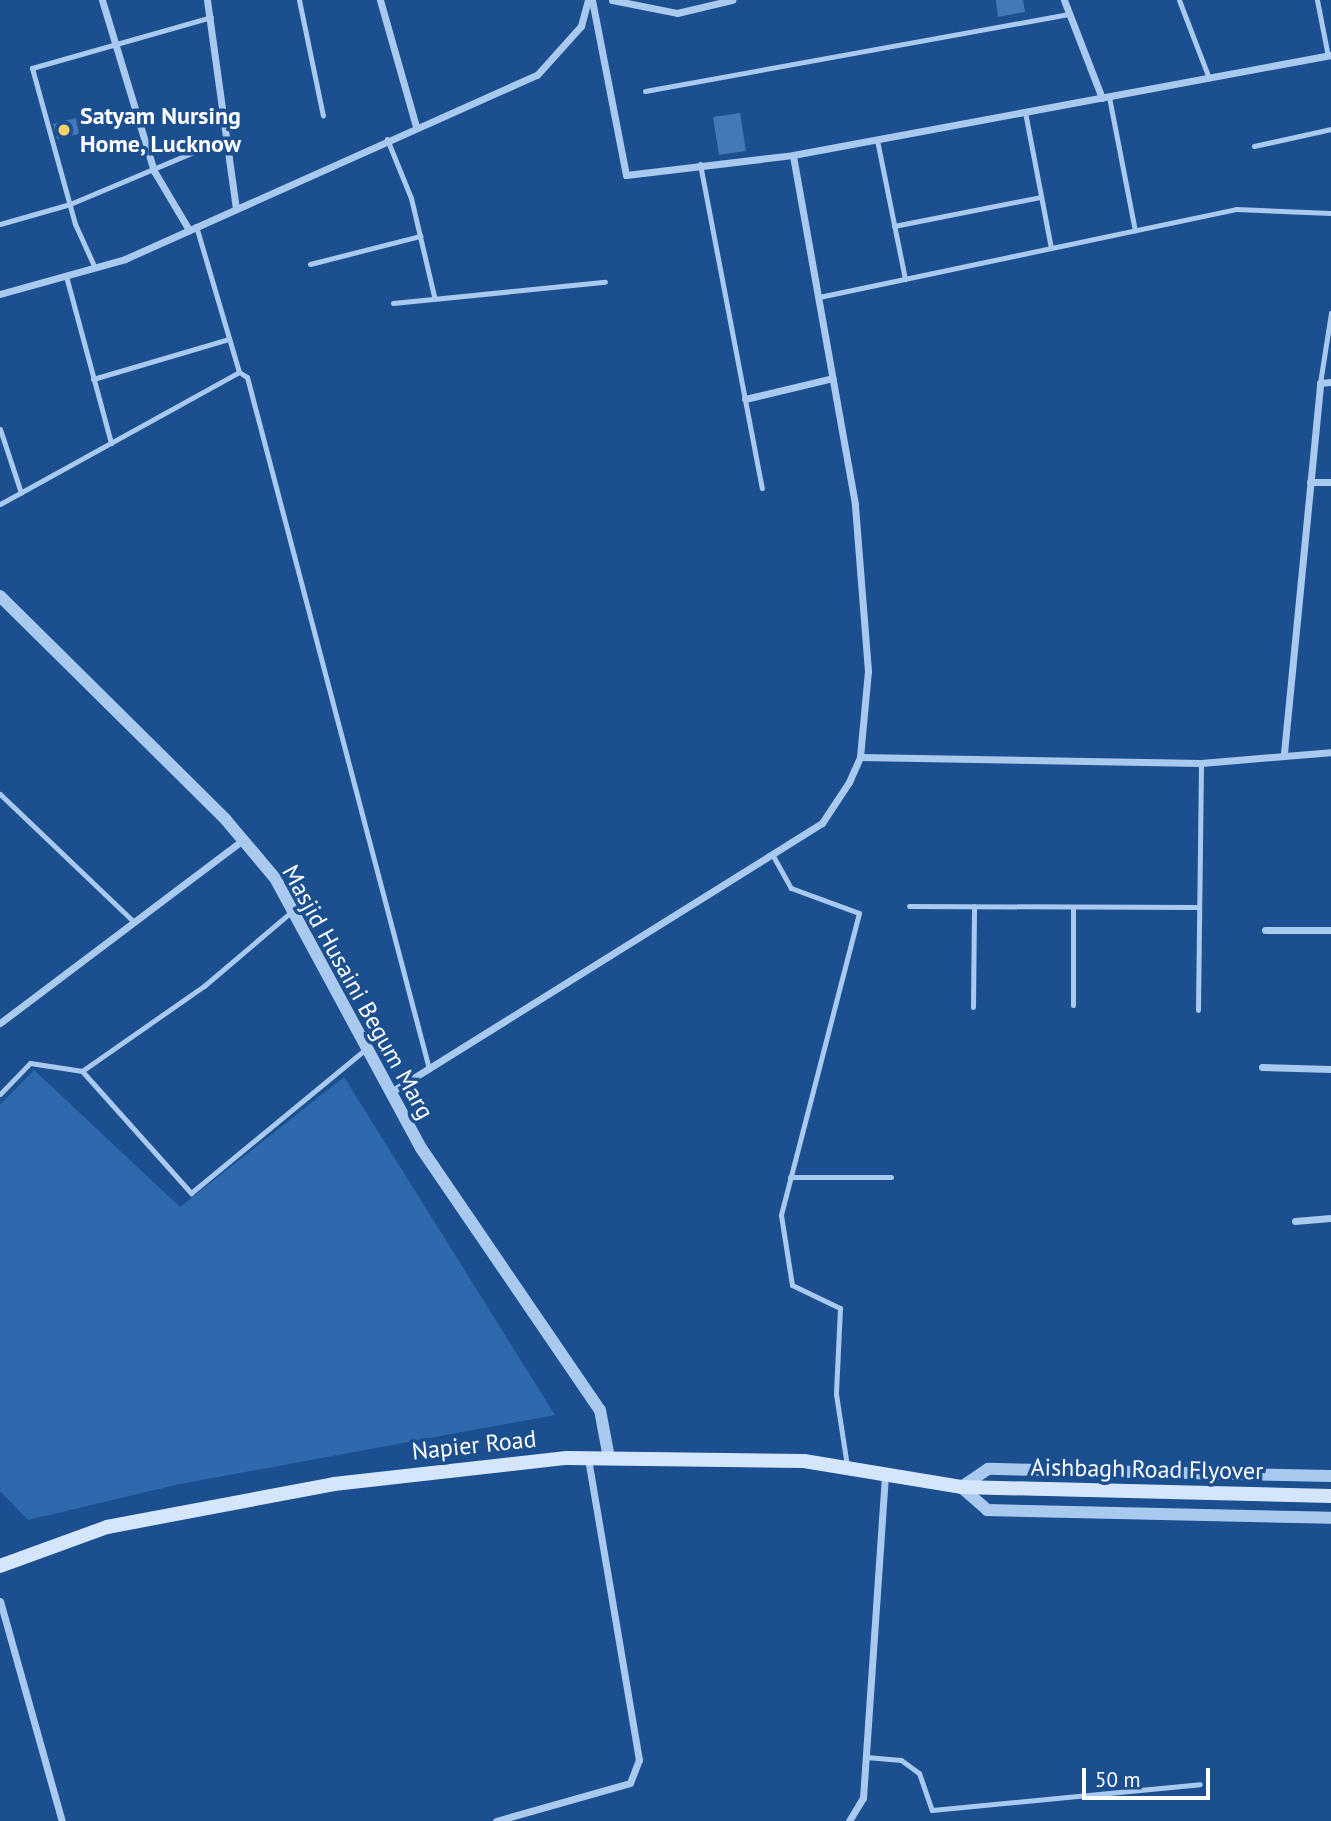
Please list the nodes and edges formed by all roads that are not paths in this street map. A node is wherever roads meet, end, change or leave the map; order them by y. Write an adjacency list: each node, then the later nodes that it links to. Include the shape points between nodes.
1 (102, 0): 13 (street)
2 (206, 0): 12 (street)
3 (299, 0): 19 (lane)
4 (380, 0): 20 (street)
5 (590, 0): 20 (street, via 581,26 537,75); 27 (street, via 626,175)
6 (612, 0): 7 (street, via 677,13)
7 (732, 0)
8 (1064, 0): 11 (street)
9 (1179, 0): 15 (lane)
10 (1317, 0): 14 (lane)
11 (1070, 15): 16 (lane); 17 (street)
12 (211, 17): 13 (lane); 22 (street)
13 (115, 41): 28 (street); 30 (lane, via 32,68)
14 (1329, 55): 15 (street)
15 (1209, 78): 17 (street)
16 (645, 91)
17 (1105, 97): 18 (street); 36 (lane)
18 (1025, 112): 24 (street); 29 (lane)
19 (323, 116)
20 (416, 126): 23 (street)
21 (1331, 129): 25 (lane)
22 (227, 138): 28 (lane); 31 (street)
23 (387, 139): 31 (street); 37 (lane)
24 (877, 140): 26 (street); 34 (lane)
25 (1254, 146)
26 (793, 155): 27 (street); 46 (street)
27 (700, 164): 55 (lane)
28 (154, 171): 30 (lane); 35 (street)
29 (1041, 197): 34 (lane); 38 (lane)
30 (69, 204): 33 (lane); 40 (lane)
31 (236, 208): 35 (street)
32 (1331, 213): 36 (lane, via 1236,209)
33 (0, 224)
34 (894, 226): 42 (lane)
35 (192, 228): 40 (street); 49 (lane)
36 (1135, 231): 38 (lane)
37 (420, 236): 39 (lane); 45 (lane)
38 (1051, 247): 42 (lane)
39 (310, 264)
40 (94, 268): 41 (street)
41 (66, 276): 44 (street); 52 (lane)
42 (905, 279): 46 (lane)
43 (605, 282): 45 (lane)
44 (0, 295)
45 (434, 296): 47 (lane)
46 (818, 297): 51 (street)
47 (393, 303)
48 (1331, 313): 53 (lane)
49 (229, 339): 50 (lane); 52 (lane)
50 (239, 372): 57 (lane); 85 (lane, via 247,377)
51 (833, 378): 55 (street); 66 (street, via 855,504 868,671)
52 (93, 379): 57 (lane)
53 (1320, 383): 54 (street); 58 (street)
54 (1331, 383)
55 (744, 398): 60 (lane)
56 (0, 429): 61 (lane)
57 (111, 443): 61 (lane)
58 (1310, 482): 59 (street); 65 (street)
59 (1331, 482)
60 (762, 488)
61 (21, 493): 62 (lane)
62 (0, 504)
63 (0, 596): 69 (street, Masjid Husaini Begum Marg)
64 (1331, 752): 65 (street)
65 (1284, 753): 67 (street)
66 (860, 757): 67 (street); 70 (street, via 822,823)
67 (1201, 763): 74 (lane)
68 (0, 794): 76 (lane)
69 (243, 840): 75 (street, Masjid Husaini Begum Marg); 76 (street)
70 (772, 854): 85 (street); 90 (lane, via 791,888 859,913)
71 (909, 906): 72 (lane)
72 (974, 906): 73 (lane); 80 (lane)
73 (1073, 907): 74 (lane); 79 (lane)
74 (1199, 907): 81 (lane)
75 (292, 911): 83 (street, Masjid Husaini Begum Marg); 87 (lane, via 204,986)
76 (134, 922): 82 (street)
77 (1265, 930): 78 (street)
78 (1331, 930)
79 (1073, 1005)
80 (974, 1007)
81 (1198, 1010)
82 (0, 1023)
83 (367, 1048): 87 (lane, via 191,1193); 88 (street, Masjid Husaini Begum Marg)
84 (1262, 1067): 86 (street)
85 (429, 1069): 88 (street)
86 (1331, 1069)
87 (82, 1071): 89 (lane, via 30,1063)
88 (391, 1092): 95 (street, Masjid Husaini Begum Marg, via 421,1148 600,1410)
89 (0, 1094)
90 (790, 1177): 91 (lane); 96 (lane, via 781,1215 792,1285 840,1308 836,1394)
91 (891, 1177)
92 (1331, 1218): 93 (street)
93 (1295, 1221)
94 (588, 1458): 95 (main road, Napier Road); 103 (main road, Napier Road, via 334,1484 107,1527); 109 (street, via 639,1760 630,1783)
95 (609, 1458): 96 (main road, Napier Road, via 804,1461)
96 (848, 1469): 97 (main road, Napier Road)
97 (885, 1475): 99 (main road, Napier Road); 106 (street)
98 (1331, 1476): 99 (street, via 988,1469)
99 (961, 1487): 100 (main road, Aishbagh Road Flyover); 101 (street, via 987,1510)
100 (1331, 1496)
101 (1331, 1518)
102 (0, 1554): 103 (main road)
103 (31, 1555): 104 (main road, Napier Road)
104 (0, 1566)
105 (0, 1601): 108 (street)
106 (866, 1757): 107 (lane, via 901,1760 919,1773 932,1810); 110 (street, via 863,1798)
107 (1200, 1784)
108 (62, 1821)
109 (496, 1821)
110 (849, 1821)

